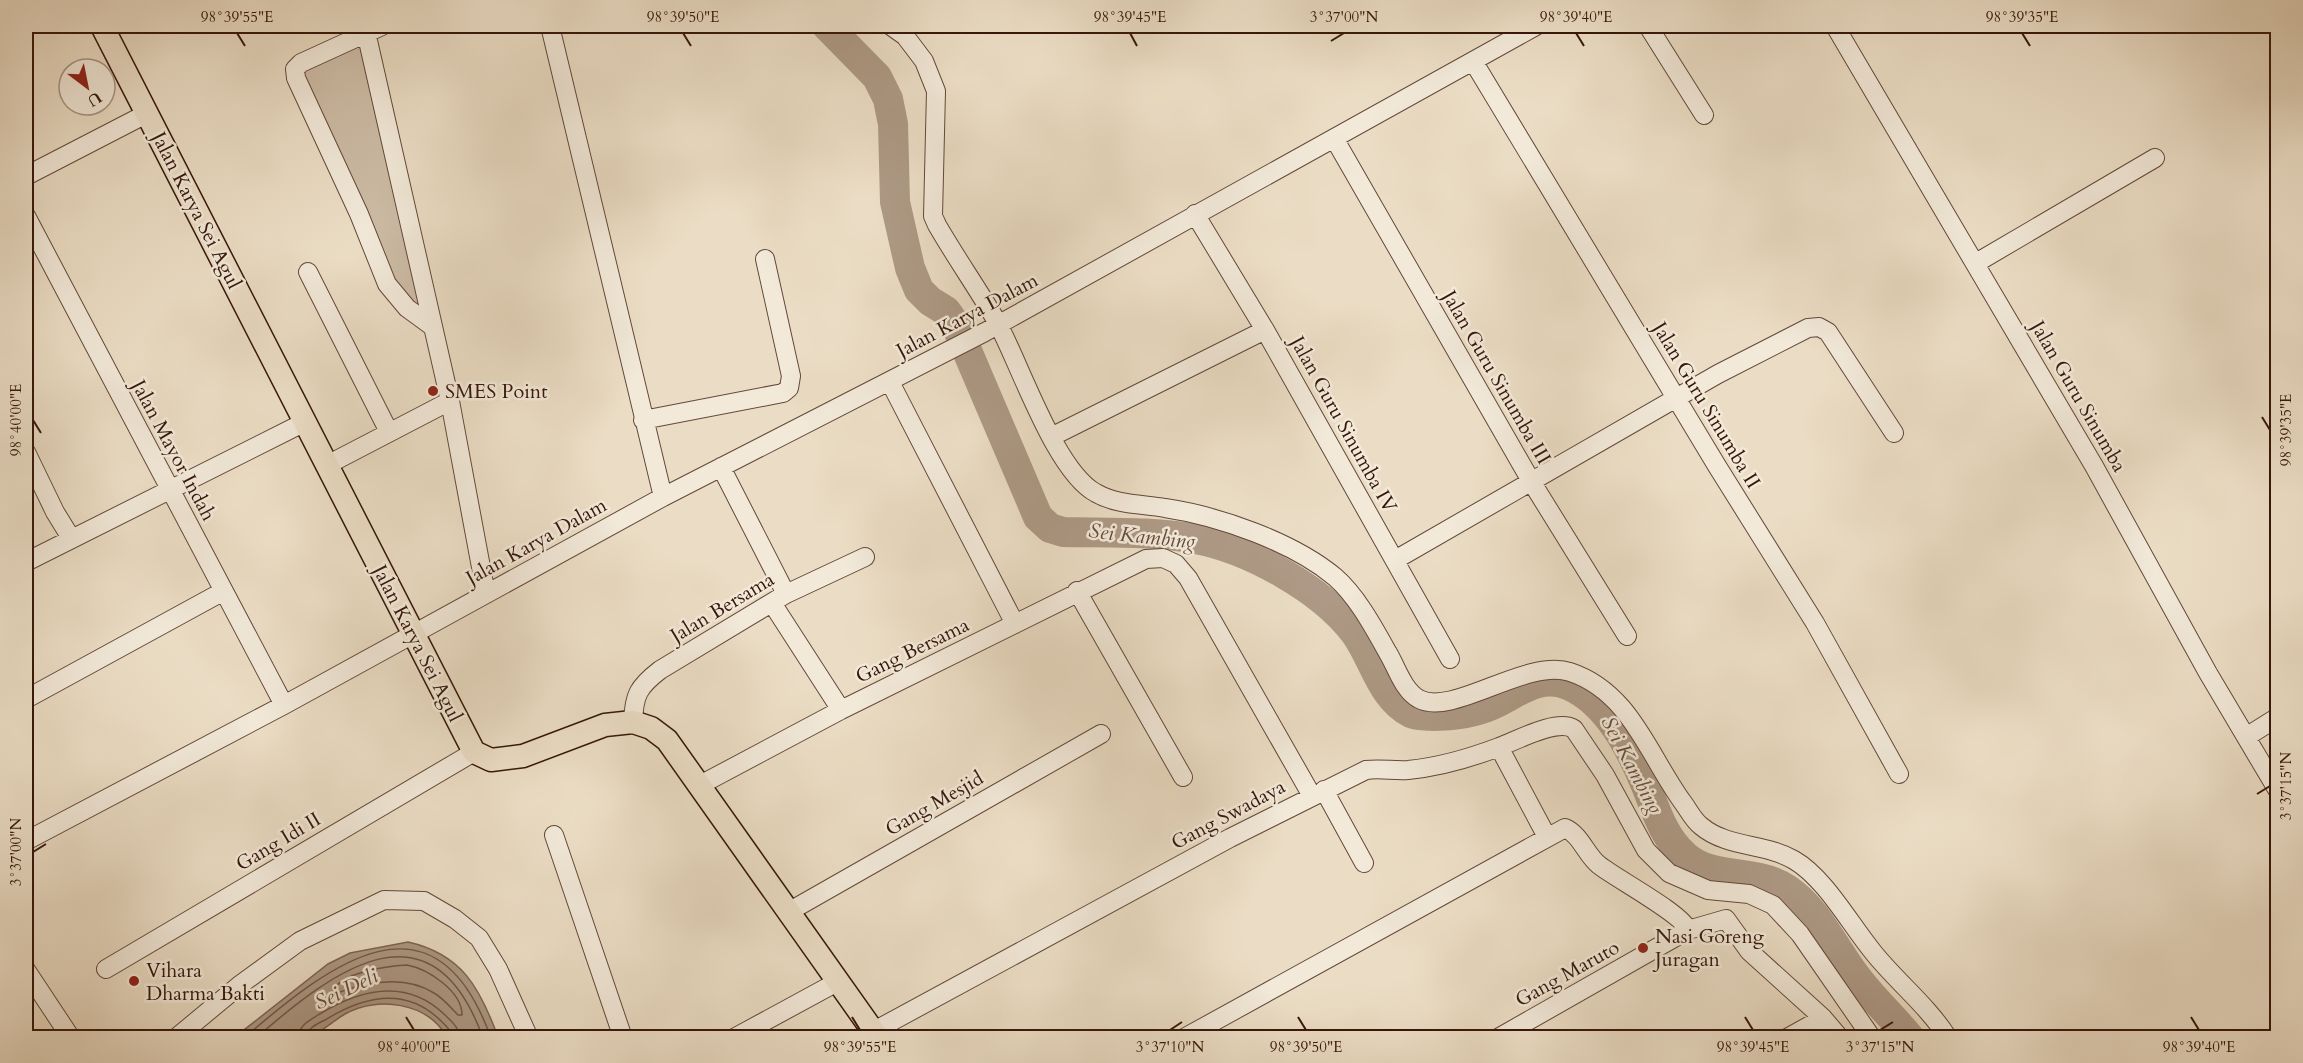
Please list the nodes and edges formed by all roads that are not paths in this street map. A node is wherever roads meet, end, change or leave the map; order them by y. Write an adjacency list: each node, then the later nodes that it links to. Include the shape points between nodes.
1 (102, 26): 9 (main road, Jalan Karya Sei Agul)
2 (550, 26): 25 (street)
3 (891, 26): 20 (street, via 924,61 936,91 933,216)
4 (1536, 26): 8 (street, Jalan Karya Dalam)
5 (1648, 26): 10 (street)
6 (1835, 26): 17 (street, Jalan Guru Sinumba)
7 (374, 29): 19 (street); 19 (street, via 301,63 295,69 296,78 387,284 407,308)
8 (1473, 61): 11 (street, Jalan Karya Dalam); 23 (street, Jalan Guru Sinumba II)
9 (148, 113): 13 (street); 26 (main road, Jalan Karya Sei Agul)
10 (1704, 116)
11 (1334, 138): 14 (street, Jalan Karya Dalam); 33 (street, Jalan Guru Sinumba III)
12 (2155, 158): 17 (street)
13 (26, 176)
14 (1195, 214): 20 (street, Jalan Karya Dalam); 21 (street, Jalan Guru Sinumba IV)
15 (26, 216): 34 (street, Jalan Mayor Indah)
16 (765, 259): 25 (street, via 791,376 789,388 783,393)
17 (1976, 263): 54 (street, Jalan Guru Sinumba)
18 (308, 272): 27 (street)
19 (433, 327): 24 (street)
20 (992, 329): 22 (street, Jalan Karya Dalam); 29 (street)
21 (1265, 330): 29 (street); 38 (street, Jalan Guru Sinumba IV)
22 (890, 382): 32 (street, Jalan Karya Dalam); 44 (street)
23 (1676, 399): 28 (street, via 1802,330 1819,327 1832,338); 33 (street); 57 (street, Jalan Guru Sinumba II, via 1815,623)
24 (450, 401): 27 (street); 42 (street)
25 (643, 420): 35 (street)
26 (305, 422): 31 (main road, Jalan Karya Sei Agul); 34 (street)
27 (389, 432): 31 (street)
28 (1894, 433)
29 (1051, 437): 83 (street, via 1082,485 1098,495 1169,508 1271,537 1335,578 1360,608 1407,689 1420,700 1444,703 1552,668 1588,680 1616,700 1700,826 1724,839 1781,853 1809,871)
30 (26, 452): 36 (street, via 54,512)
31 (327, 465): 45 (main road, Jalan Karya Sei Agul)
32 (721, 467): 35 (street, Jalan Karya Dalam); 43 (street)
33 (1531, 481): 38 (street); 46 (street, Jalan Guru Sinumba III)
34 (170, 489): 36 (street); 41 (street, Jalan Mayor Indah)
35 (663, 497): 42 (street, Jalan Karya Dalam)
36 (72, 538): 39 (street)
37 (865, 557): 43 (street, Jalan Bersama)
38 (1395, 560): 47 (street, Jalan Guru Sinumba IV)
39 (26, 562)
40 (1077, 591): 44 (street, Gang Bersama); 58 (street); 61 (street, Gang Bersama, via 1146,559 1163,558 1176,564)
41 (222, 592): 48 (street); 49 (street, Jalan Mayor Indah)
42 (486, 594): 45 (street, Jalan Karya Dalam)
43 (779, 598): 50 (street); 52 (street, Jalan Bersama, via 644,682 634,699)
44 (1015, 624): 50 (street, Gang Bersama)
45 (413, 634): 49 (street, Jalan Karya Dalam); 56 (main road, Jalan Karya Sei Agul)
46 (1627, 636)
47 (1450, 659)
48 (26, 699)
49 (284, 705): 64 (street, Jalan Karya Dalam)
50 (841, 710): 59 (street, Gang Bersama)
51 (2277, 717): 54 (street)
52 (633, 722): 56 (main road, via 605,725 514,758 491,760); 59 (main road, via 651,728 667,740)
53 (1101, 734): 66 (street, Gang Mesjid)
54 (2246, 737): 60 (street, Jalan Guru Sinumba)
55 (1499, 747): 61 (street, Gang Swadaya, via 1442,765 1366,770); 63 (street); 82 (street, Gang Swadaya, via 1533,732 1570,726 1605,775 1646,850 1670,873 1708,890 1749,894 1773,905 1800,934)
56 (474, 752): 68 (street, Gang Idi II)
57 (1899, 774)
58 (1183, 777)
59 (700, 785): 66 (main road)
60 (2277, 791)
61 (1318, 793): 65 (street); 72 (street, Gang Swadaya)
62 (554, 835): 76 (street)
63 (1547, 837): 67 (street, via 1565,828 1569,830 1597,864 1682,921); 78 (street)
64 (26, 841)
65 (1364, 863)
66 (790, 911): 70 (main road)
67 (1688, 930): 71 (street, Gang Maruto, via 1726,918 1749,951); 79 (street, Gang Maruto)
68 (106, 969)
69 (26, 970): 73 (street)
70 (840, 981): 72 (main road); 77 (street)
71 (1823, 1018): 80 (street); 81 (street)
72 (876, 1034)
73 (71, 1038)
74 (176, 1038): 75 (street, via 300,941 384,900 424,901 455,918 479,938 498,969)
75 (529, 1038)
76 (623, 1038)
77 (734, 1038)
78 (1184, 1038)
79 (1498, 1038)
80 (1787, 1038)
81 (1840, 1038)
82 (1872, 1038)
83 (1948, 1038)

